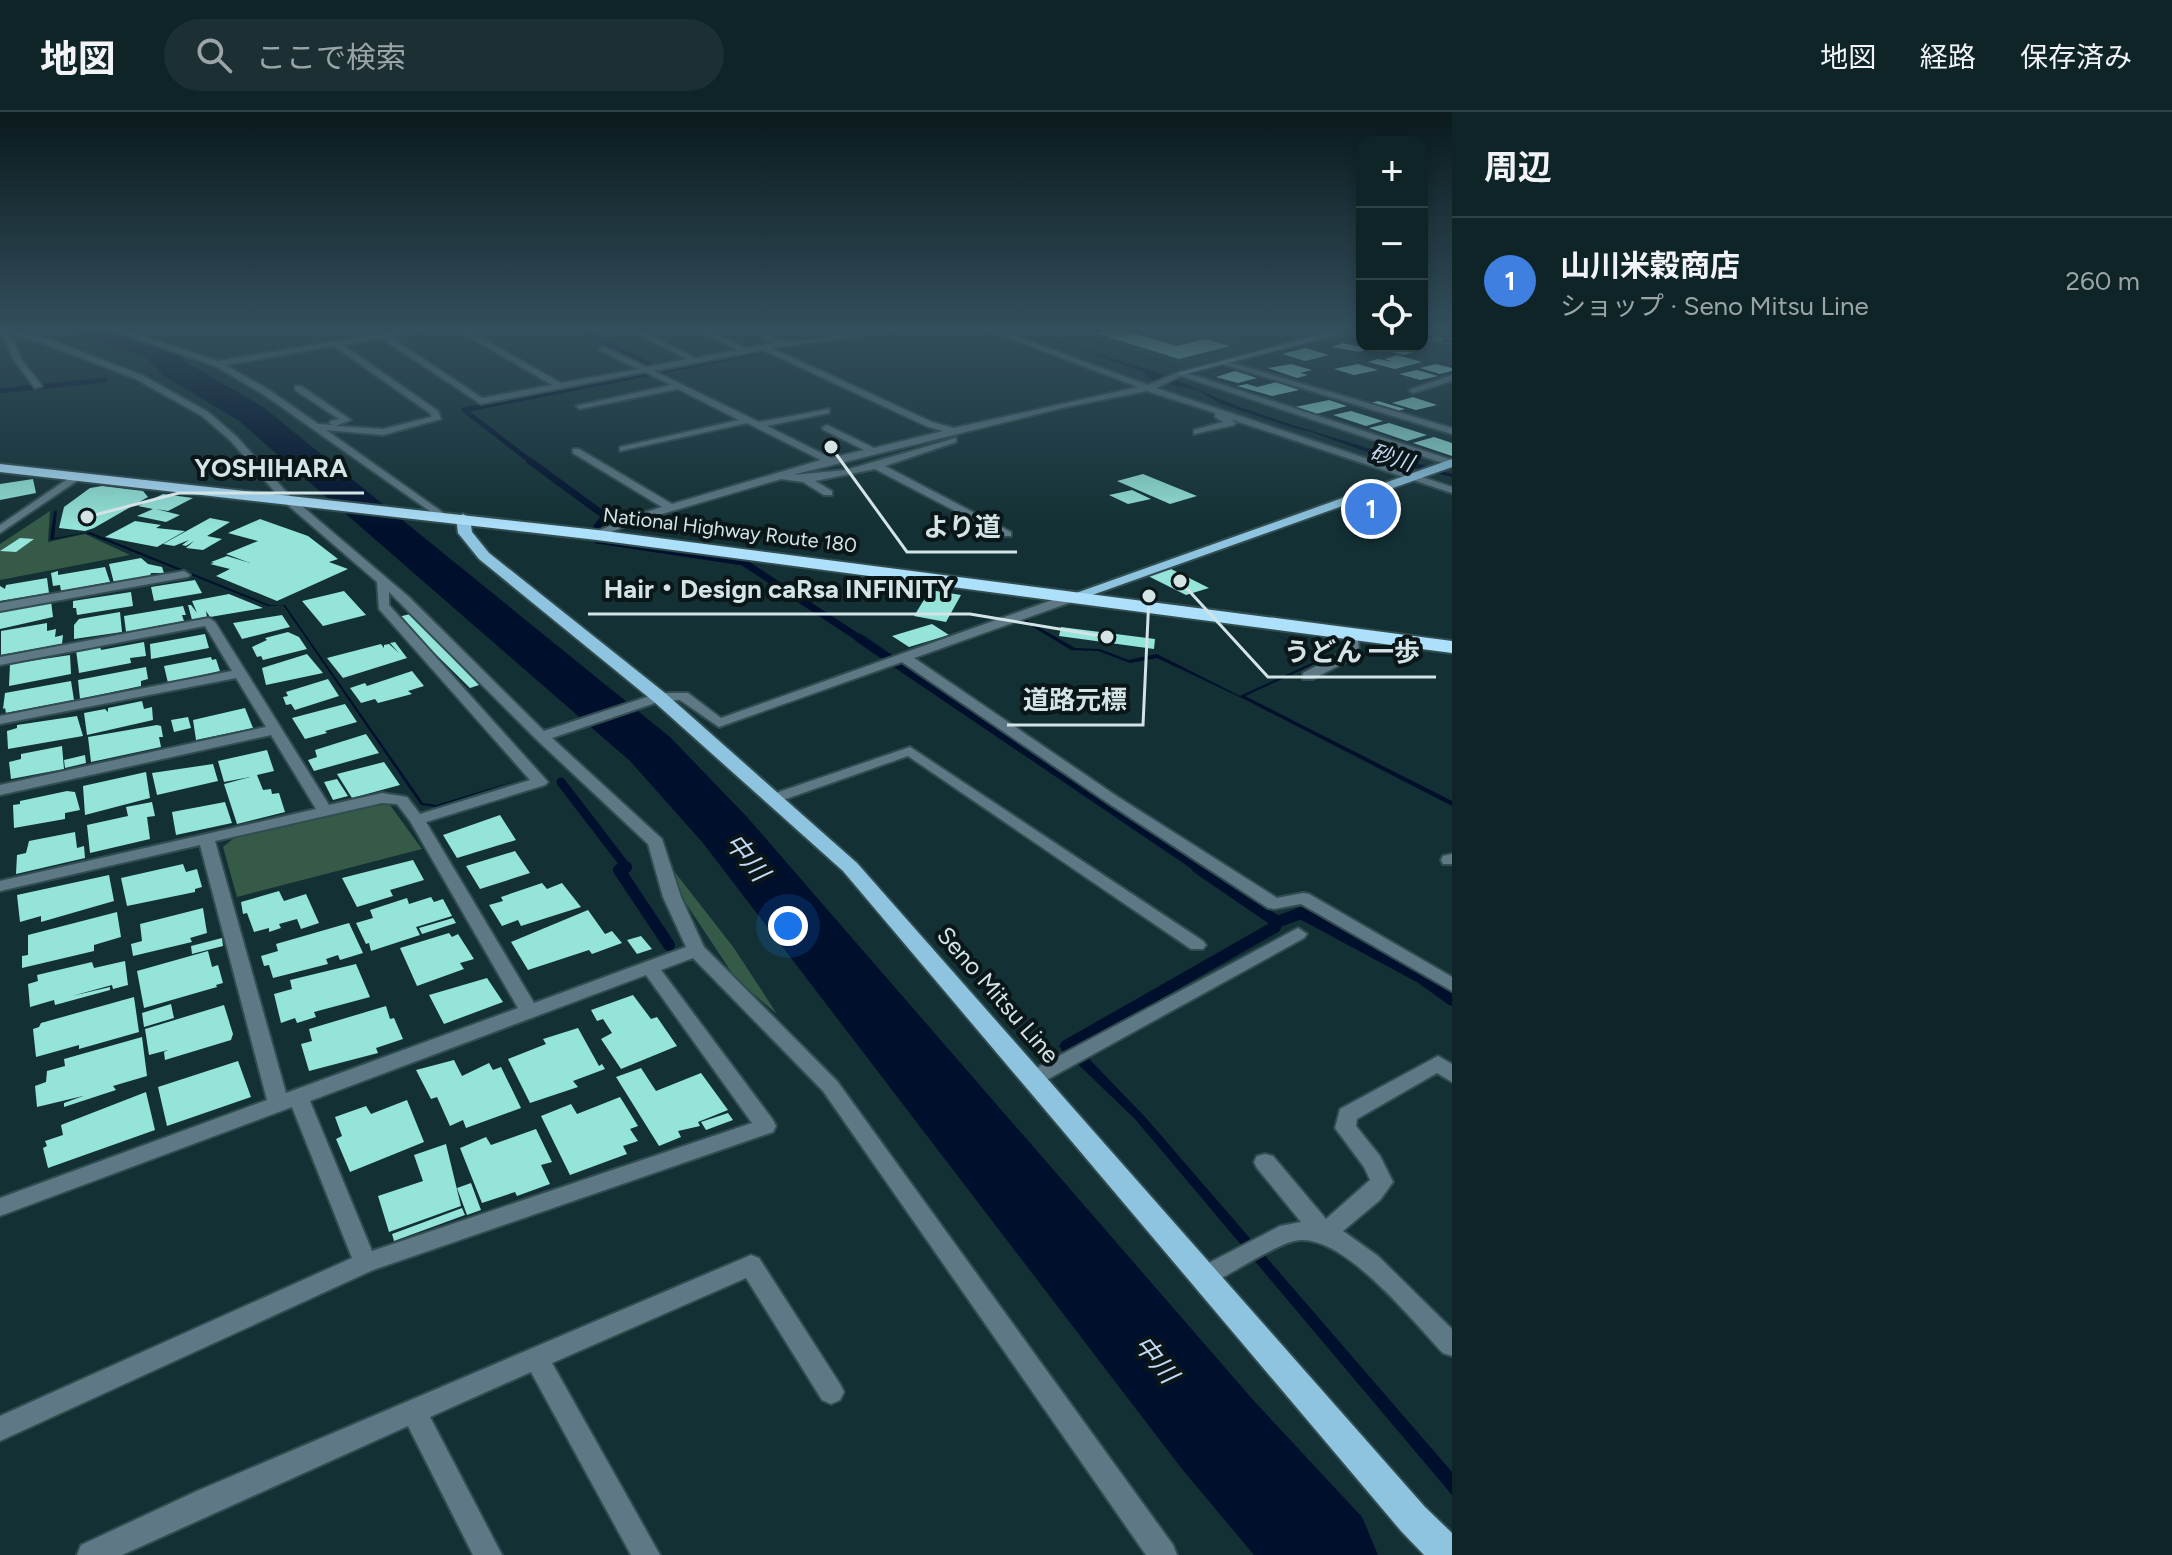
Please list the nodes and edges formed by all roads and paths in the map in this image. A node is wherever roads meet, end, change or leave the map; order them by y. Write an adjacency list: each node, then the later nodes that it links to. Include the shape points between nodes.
1 (170, 394): 37 (street, via 234,439)
2 (269, 394): 19 (street)
3 (308, 394): 19 (street, via 346,420)
4 (408, 394): 19 (street, via 436,419 383,432)
5 (471, 394): 6 (street, via 481,401)
6 (516, 394)
7 (639, 394): 15 (street)
8 (698, 394): 17 (street)
9 (865, 394): 21 (street)
10 (1118, 394): 21 (street)
11 (1171, 394): 14 (street)
12 (1241, 394): 29 (street)
13 (1331, 394): 22 (street)
14 (1176, 396): 23 (street, via 1231,423); 32 (street)
15 (580, 406)
16 (826, 411): 18 (street)
17 (749, 420): 18 (street); 24 (street)
18 (760, 425): 27 (street)
19 (317, 427): 39 (street, via 392,484)
20 (827, 428): 26 (street)
21 (953, 431): 26 (street); 28 (street, via 964,436)
22 (1452, 431)
23 (1197, 432)
24 (623, 449)
25 (576, 451): 38 (street)
26 (873, 451): 27 (street)
27 (830, 461): 33 (street)
28 (874, 464): 34 (street); 41 (street)
29 (1451, 464): 32 (main road)
30 (0, 468): 31 (highway, National Highway Route 180)
31 (79, 476): 37 (highway, National Highway Route 180); 40 (street)
32 (1413, 476): 35 (street); 45 (main road)
33 (780, 477): 34 (street); 38 (street)
34 (808, 481): 36 (street)
35 (1452, 490)
36 (828, 493)
37 (286, 498): 39 (highway, National Highway Route 180); 44 (street)
38 (672, 509): 42 (street)
39 (452, 517): 42 (highway, National Highway Route 180); 53 (main road, Seno Mitsu Line, via 484,556)
40 (4, 526)
41 (1007, 534)
42 (597, 535): 45 (highway, National Highway Route 180)
43 (184, 575): 46 (street)
44 (383, 581): 56 (street); 60 (street, via 383,606 540,782)
45 (1073, 597): 47 (highway, National Highway Route 180); 50 (street)
46 (0, 607)
47 (1352, 634): 48 (highway, National Highway Route 180); 52 (street, via 1354,652)
48 (1452, 647)
49 (0, 661): 51 (street, via 209,622)
50 (899, 661): 53 (street, via 719,723 683,696); 67 (street, via 1274,904 1303,898)
51 (240, 673): 54 (street); 55 (street)
52 (1308, 676)
53 (654, 699): 56 (street); 58 (main road, Seno Mitsu Line)
54 (0, 720)
55 (273, 730): 57 (street); 59 (street)
56 (546, 736): 65 (street, via 656,842 672,897)
57 (0, 790)
58 (775, 798): 64 (street, via 910,751); 70 (main road, Seno Mitsu Line, via 850,867)
59 (325, 811): 60 (street, via 382,798 402,800); 61 (street)
60 (417, 820): 68 (street)
61 (206, 839): 62 (street); 71 (street)
62 (0, 886)
63 (1298, 934): 70 (street)
64 (1197, 945)
65 (696, 950): 66 (street); 85 (street, via 830,1086)
66 (650, 968): 68 (street); 75 (street, via 766,1126)
67 (1452, 985)
68 (530, 1012): 71 (street)
69 (1452, 1075): 74 (street, via 1438,1063 1347,1115 1345,1128 1382,1182)
70 (1034, 1078): 76 (main road, Seno Mitsu Line)
71 (289, 1102): 73 (street); 75 (street)
72 (1265, 1162): 74 (street)
73 (0, 1207)
74 (1324, 1234): 76 (street, via 1288,1233); 77 (street, via 1357,1253)
75 (365, 1263): 81 (street)
76 (1203, 1277): 86 (main road, Seno Mitsu Line)
77 (1452, 1345)
78 (536, 1358): 79 (street, via 751,1265); 80 (street); 84 (street)
79 (831, 1392)
80 (414, 1411): 82 (street); 83 (street)
81 (0, 1429)
82 (91, 1555)
83 (488, 1555)
84 (646, 1555)
85 (1163, 1555)
86 (1449, 1555)

